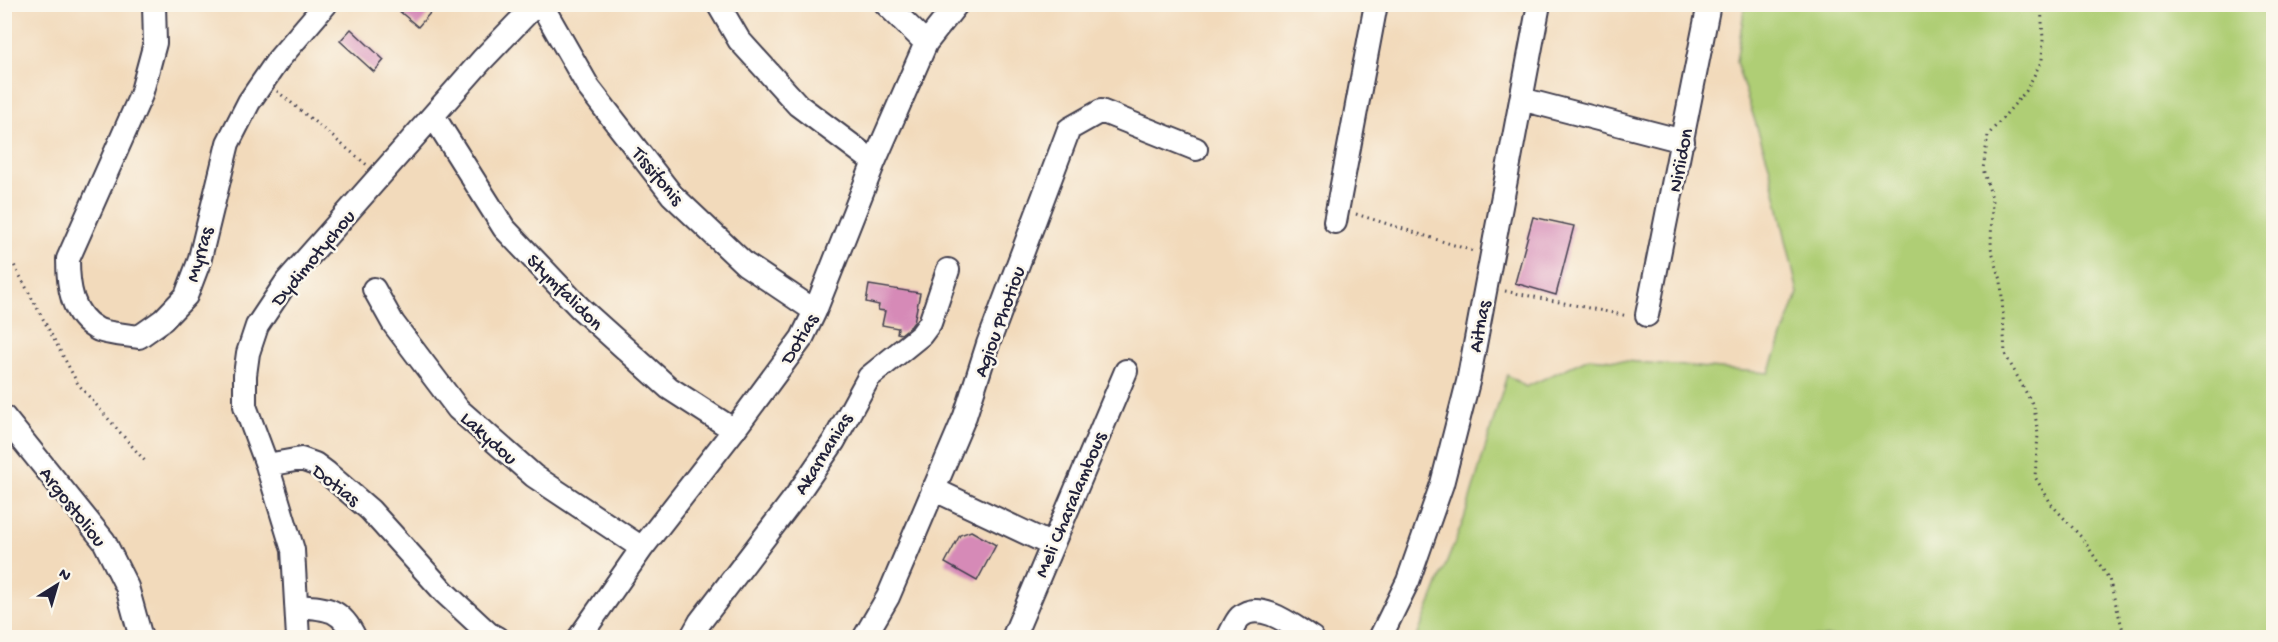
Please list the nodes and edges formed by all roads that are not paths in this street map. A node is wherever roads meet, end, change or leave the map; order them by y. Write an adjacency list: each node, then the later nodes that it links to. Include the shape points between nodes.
1 (154, 4): 2 (street, Myrras, via 155,43 141,95 68,259 68,286 79,312 98,330 139,337 186,296 199,262 228,143 249,102 278,60)
2 (326, 4)
3 (536, 4): 13 (street, Dydimotychou)
4 (541, 4): 20 (street, Tissifonis, via 588,88 672,195 745,264)
5 (718, 4): 16 (street, via 739,40 798,105)
6 (886, 4): 11 (street)
7 (957, 4): 11 (street, Dotias)
8 (1376, 4): 17 (street)
9 (1539, 4): 12 (street, Aitnas)
10 (1709, 4): 14 (street, Niriidon)
11 (926, 43): 16 (street, Dotias)
12 (1521, 99): 14 (street); 40 (street, Aitnas, via 1468,382 1442,484 1408,581)
13 (434, 117): 24 (street, Stymfalidon, via 504,228 580,308 669,388); 25 (street, Dydimotychou, via 286,281 257,326 248,353 245,406)
14 (1683, 141): 21 (street, Niriidon)
15 (1196, 149): 26 (street, Agiou Photiou, via 1101,111 1069,129 965,416)
16 (874, 162): 20 (street, Dotias)
17 (1336, 215)
18 (948, 270): 35 (street, Akarnanias, via 930,323 921,335 869,377 834,441)
19 (374, 289): 28 (street, Lakydou, via 393,322 458,410 534,476)
20 (815, 311): 24 (street, Dotias, via 802,338)
21 (1647, 315)
22 (1126, 371): 27 (street, Meli Charalambous)
23 (4, 417): 30 (street, Argostoliou, via 104,542 127,587)
24 (734, 430): 28 (street, Dotias)
25 (267, 465): 29 (street, Dydimotychou, via 293,550); 33 (street, Dotias, via 301,459 327,473 370,510 445,593)
26 (933, 489): 27 (street); 36 (street, Agiou Photiou, via 888,597)
27 (1052, 545): 37 (street, Meli Charalambous)
28 (642, 548): 34 (street, Dotias)
29 (297, 606): 31 (street, Dydimotychou); 32 (street, via 336,613)
30 (141, 638)
31 (298, 638)
32 (355, 638)
33 (497, 638)
34 (579, 638)
35 (691, 638)
36 (864, 638)
37 (1013, 638)
38 (1228, 638): 39 (street, via 1241,617 1253,611 1266,612)
39 (1312, 638)
40 (1380, 638)

